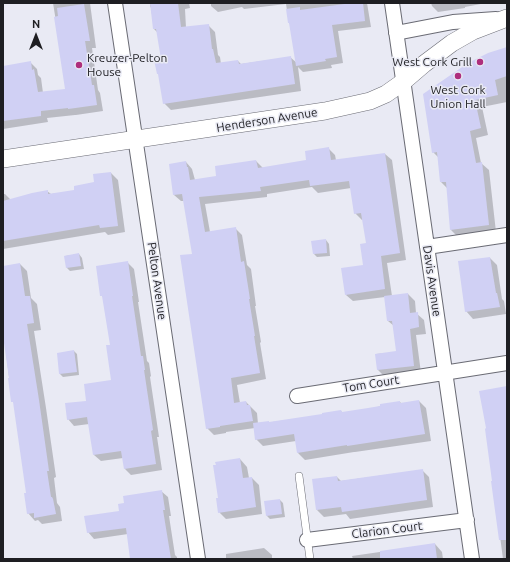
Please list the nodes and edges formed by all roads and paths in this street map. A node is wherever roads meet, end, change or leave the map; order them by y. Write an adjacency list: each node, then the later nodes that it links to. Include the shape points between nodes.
1 (116, 3): 6 (street, Pelton Avenue)
2 (392, 3): 4 (street, Davis Avenue)
3 (507, 18): 4 (street, Henderson Avenue, via 453,22); 5 (street, Henderson Avenue, via 473,31 452,43)
4 (396, 33): 5 (street, Davis Avenue)
5 (403, 82): 6 (street, Henderson Avenue, via 370,101 333,110); 9 (street, Davis Avenue)
6 (136, 140): 7 (street, Henderson Avenue); 16 (street, Pelton Avenue)
7 (3, 159)
8 (507, 235): 9 (street)
9 (427, 247): 11 (street, Davis Avenue)
10 (507, 363): 11 (street, Tom Court)
11 (446, 373): 12 (street, Tom Court); 14 (street, Davis Avenue)
12 (297, 396)
13 (299, 476): 15 (lane)
14 (466, 520): 15 (street, Clarion Court); 18 (street, Davis Avenue)
15 (307, 540): 17 (lane)
16 (198, 559)
17 (310, 559)
18 (472, 559)

